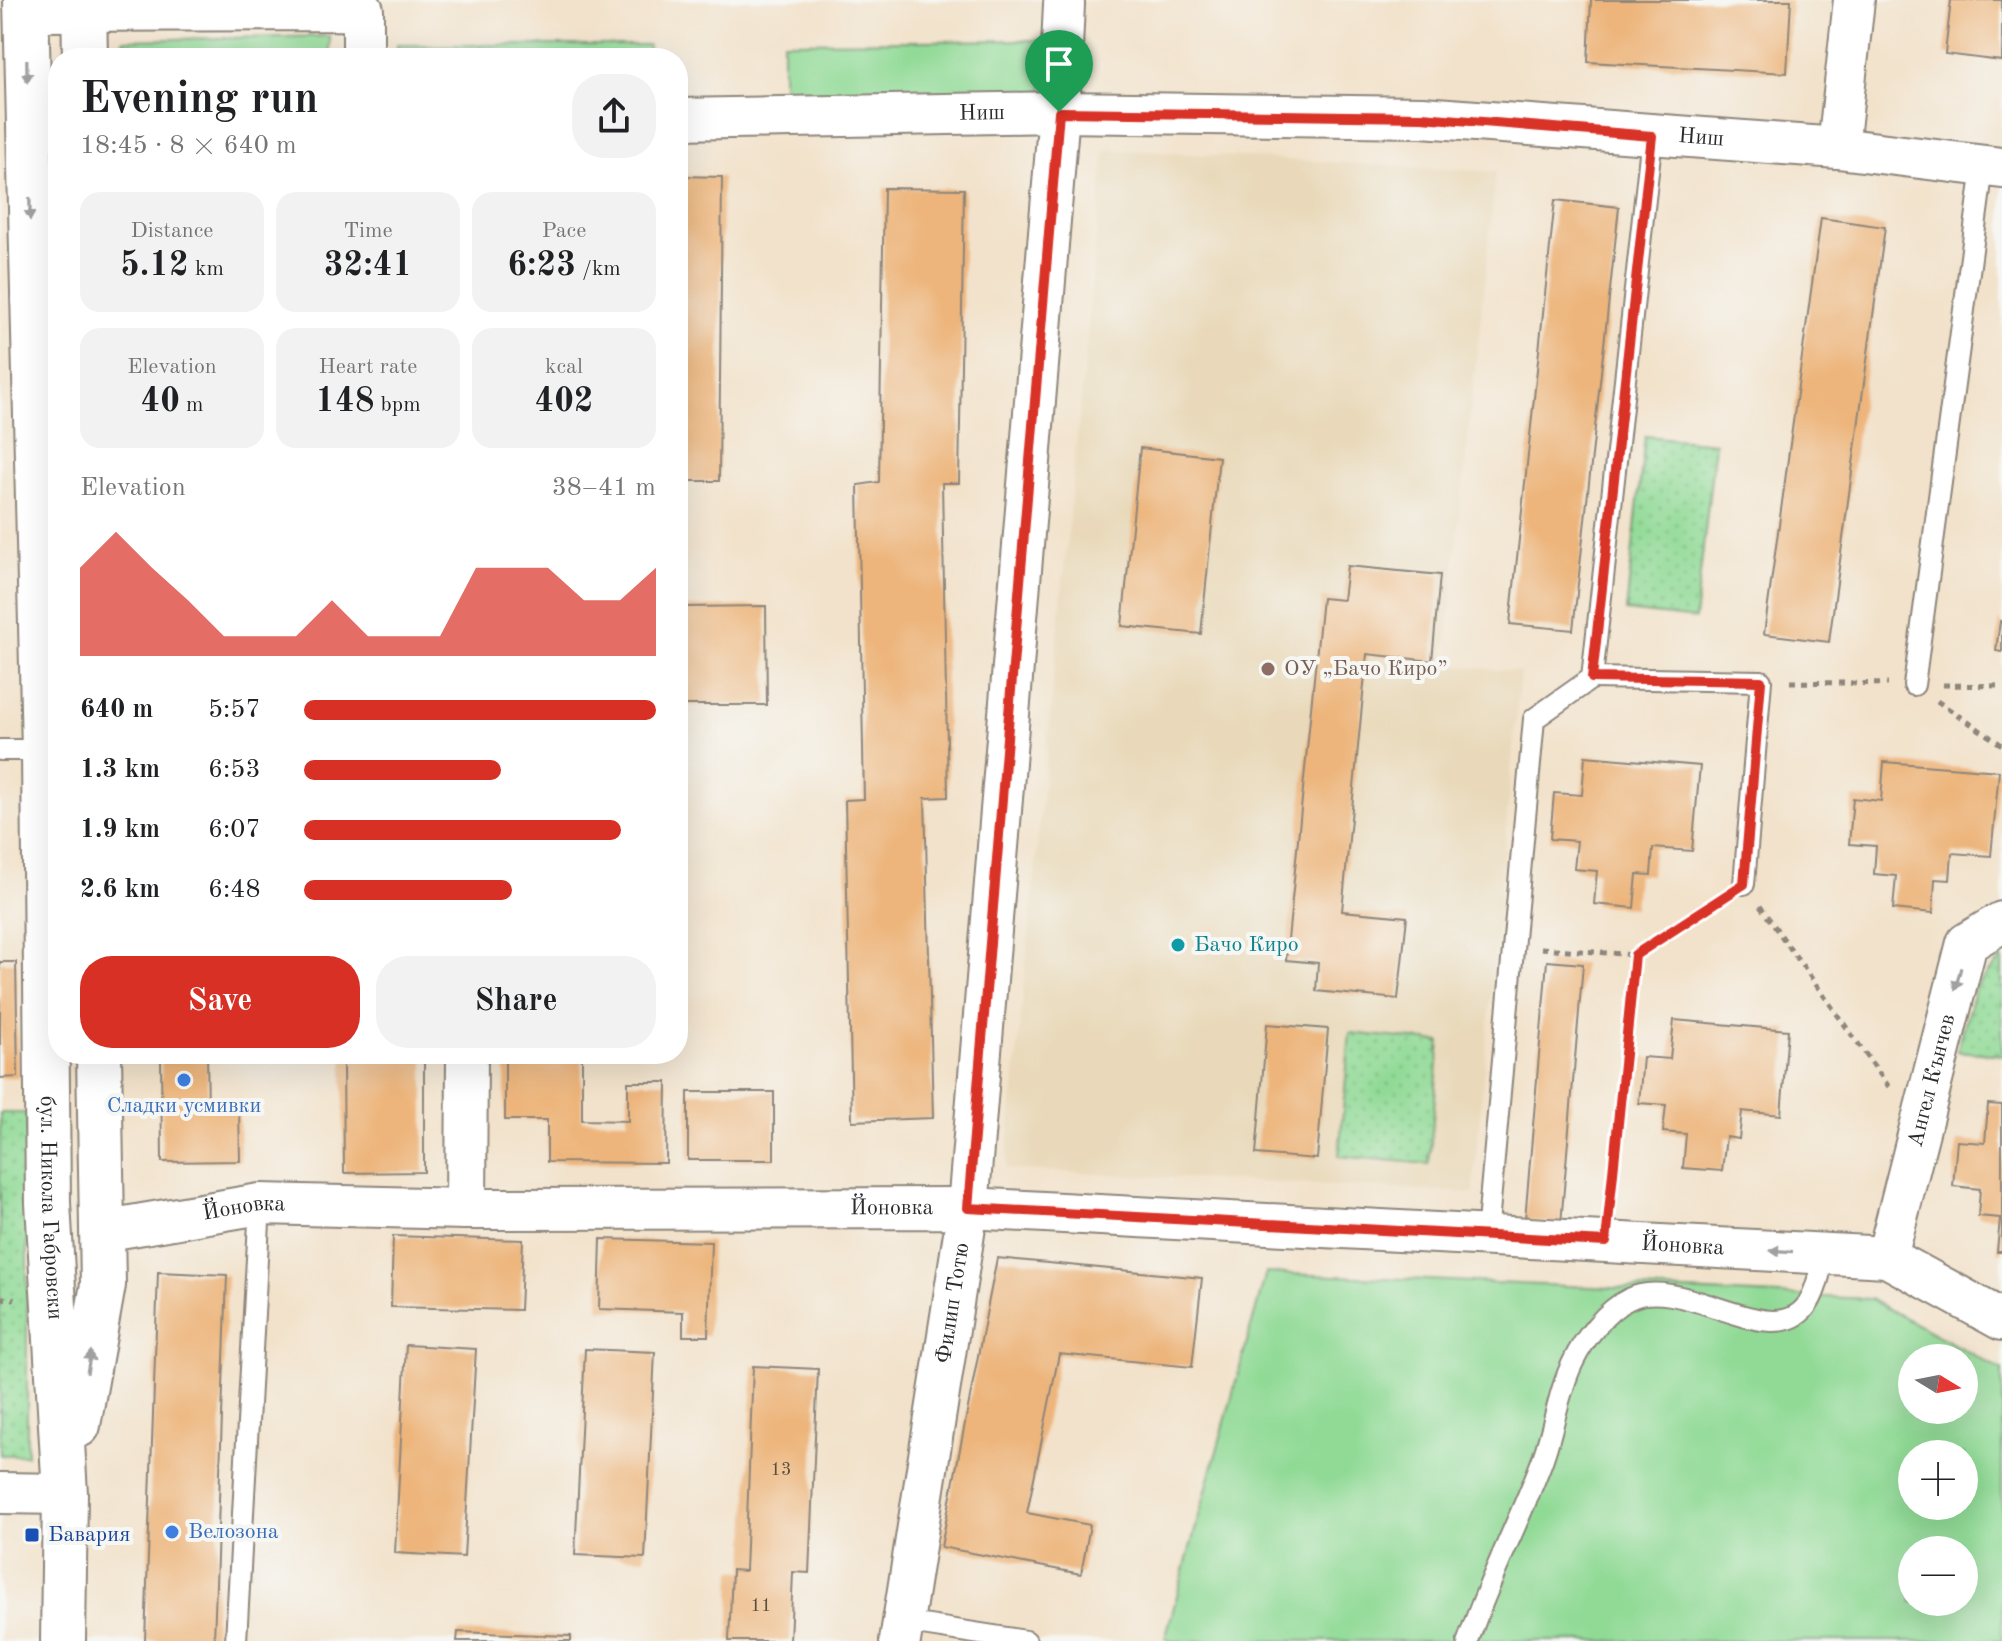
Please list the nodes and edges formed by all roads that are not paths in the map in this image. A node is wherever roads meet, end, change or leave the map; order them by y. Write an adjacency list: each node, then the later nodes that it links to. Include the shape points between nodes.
1 (1854, 0): 11 (street)
2 (1064, 2): 7 (street, Филип Тотю)
3 (84, 5): 4 (street, бул. Никола Габровски); 5 (street); 6 (street, via 363,10)
4 (26, 6): 9 (street, бул. Никола Габровски, one-way to 9)
5 (85, 48)
6 (363, 48)
7 (1059, 112): 8 (street, Ниш); 10 (street, Ниш, via 1422,117); 22 (street, Филип Тотю)
8 (688, 119)
9 (43, 131): 16 (street, бул. Никола Габровски, one-way to 16)
10 (1652, 136): 11 (street, Ниш); 13 (lane)
11 (1838, 148): 12 (street, Ниш)
12 (1992, 167): 14 (lane)
13 (1592, 678): 17 (lane, via 1761,681); 25 (lane, via 1534,719)
14 (1914, 685)
15 (0, 750): 16 (lane)
16 (44, 750): 30 (street, бул. Никола Габровски, via 48,1203)
17 (1744, 884)
18 (2002, 922): 27 (street, Ангел Кънчев, one-way to 27, via 1967,943)
19 (99, 1064): 24 (street, бул. Никола Габровски)
20 (467, 1064): 23 (street)
21 (260, 1204): 23 (street, Йоновка); 24 (street, Йоновка); 33 (lane)
22 (968, 1208): 23 (street, Йоновка); 25 (street, Йоновка); 31 (street, Филип Тотю)
23 (466, 1209)
24 (102, 1231): 30 (street, бул. Никола Габровски, one-way to 24, via 103,1285)
25 (1487, 1235): 26 (street, Йоновка, one-way to 25)
26 (1825, 1253): 27 (street, Йоновка); 35 (lane, via 1807,1306 1781,1321 1749,1319 1705,1301 1645,1294 1630,1297 1597,1326 1572,1364 1542,1460)
27 (1887, 1257): 28 (street, Йоновка)
28 (2002, 1320)
29 (0, 1493): 30 (street)
30 (65, 1494): 32 (street, бул. Никола Габровски)
31 (901, 1632): 34 (lane)
32 (63, 1641)
33 (236, 1641)
34 (1026, 1641)
35 (1468, 1641)

